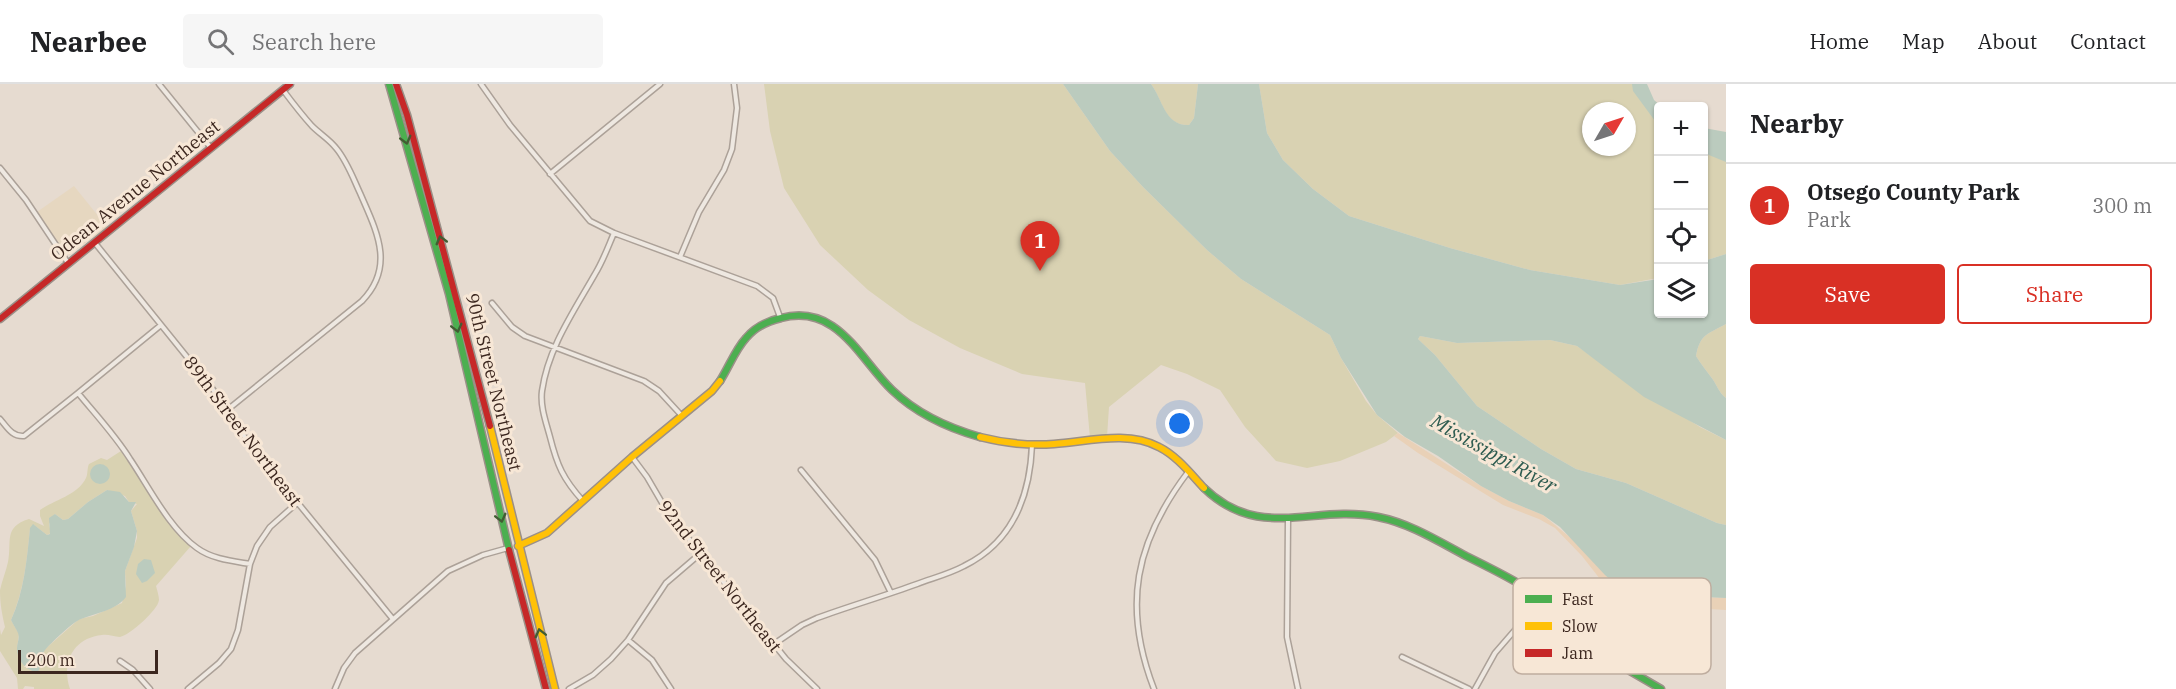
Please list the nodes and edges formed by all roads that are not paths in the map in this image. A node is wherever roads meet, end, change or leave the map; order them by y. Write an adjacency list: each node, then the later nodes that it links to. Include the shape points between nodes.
1 (159, 84): 9 (street)
2 (290, 84): 8 (street, Odean Avenue Northeast)
3 (388, 84): 32 (street, 90th Street Northeast, one-way to 32, via 449,294)
4 (396, 84): 33 (street, 90th Street Northeast, one-way to 4, via 466,329)
5 (481, 84): 11 (street)
6 (734, 84): 14 (street, via 737,108 732,149)
7 (657, 85): 11 (street)
8 (283, 90): 9 (street, Odean Avenue Northeast); 22 (street, via 337,149 349,169 380,244 380,266 362,301)
9 (211, 148): 13 (street, Odean Avenue Northeast)
10 (0, 168): 15 (street)
11 (550, 174): 12 (street, via 586,218)
12 (614, 233): 14 (street); 20 (street)
13 (94, 242): 15 (street, Odean Avenue Northeast); 19 (street, 89th Street Northeast)
14 (680, 257): 17 (street, via 764,290 777,303)
15 (68, 263): 18 (street, Odean Avenue Northeast)
16 (492, 303): 20 (street, via 518,331)
17 (780, 317): 23 (street, via 762,324 746,337 718,385); 25 (street, via 814,317 838,330 898,395 945,425 988,439)
18 (0, 319)
19 (161, 325): 21 (street); 22 (street, 89th Street Northeast)
20 (555, 348): 23 (street, via 652,385); 29 (street, via 542,404 559,469)
21 (78, 393): 24 (street, via 24,436 16,436); 37 (street, via 195,547 212,556)
22 (226, 411): 30 (street, 89th Street Northeast)
23 (682, 416): 26 (street)
24 (0, 419)
25 (1032, 445): 28 (street, via 1147,442 1164,449); 39 (street, via 1025,495 1015,518 995,544 966,566)
26 (632, 457): 29 (street); 35 (street, 92nd Street Northeast, via 668,513)
27 (801, 470): 39 (street, via 875,560)
28 (1188, 472): 31 (street, via 1213,498 1234,511); 55 (street, via 1155,522 1141,567 1137,622)
29 (583, 501): 33 (street, via 547,533)
30 (297, 503): 37 (street, via 270,527); 40 (street, 89th Street Northeast)
31 (1288, 520): 38 (street, via 1357,514 1399,523); 56 (street, via 1287,637)
32 (505, 536): 33 (street); 34 (street, 90th Street Northeast)
33 (518, 544): 36 (street, 90th Street Northeast)
34 (508, 550): 36 (street); 40 (street, via 483,555 448,571); 50 (street, 90th Street Northeast)
35 (701, 553): 42 (street, via 666,583); 43 (street, 92nd Street Northeast)
36 (521, 556): 51 (street, 90th Street Northeast, one-way to 36)
37 (250, 564): 48 (street, via 231,649)
38 (1513, 581)
39 (891, 593): 43 (street, via 817,618)
40 (392, 618): 49 (street, via 355,653)
41 (1513, 632): 58 (street, via 1495,653)
42 (628, 640): 52 (street, via 602,668); 53 (street, via 652,660)
43 (774, 644): 54 (street, 92nd Street Northeast)
44 (1402, 657): 57 (street)
45 (120, 661): 47 (street)
46 (1635, 674): 59 (street)
47 (150, 689)
48 (188, 689)
49 (335, 689)
50 (546, 689)
51 (555, 689)
52 (568, 689)
53 (670, 689)
54 (817, 689)
55 (1154, 689)
56 (1298, 689)
57 (1469, 689)
58 (1475, 689)
59 (1661, 689)

